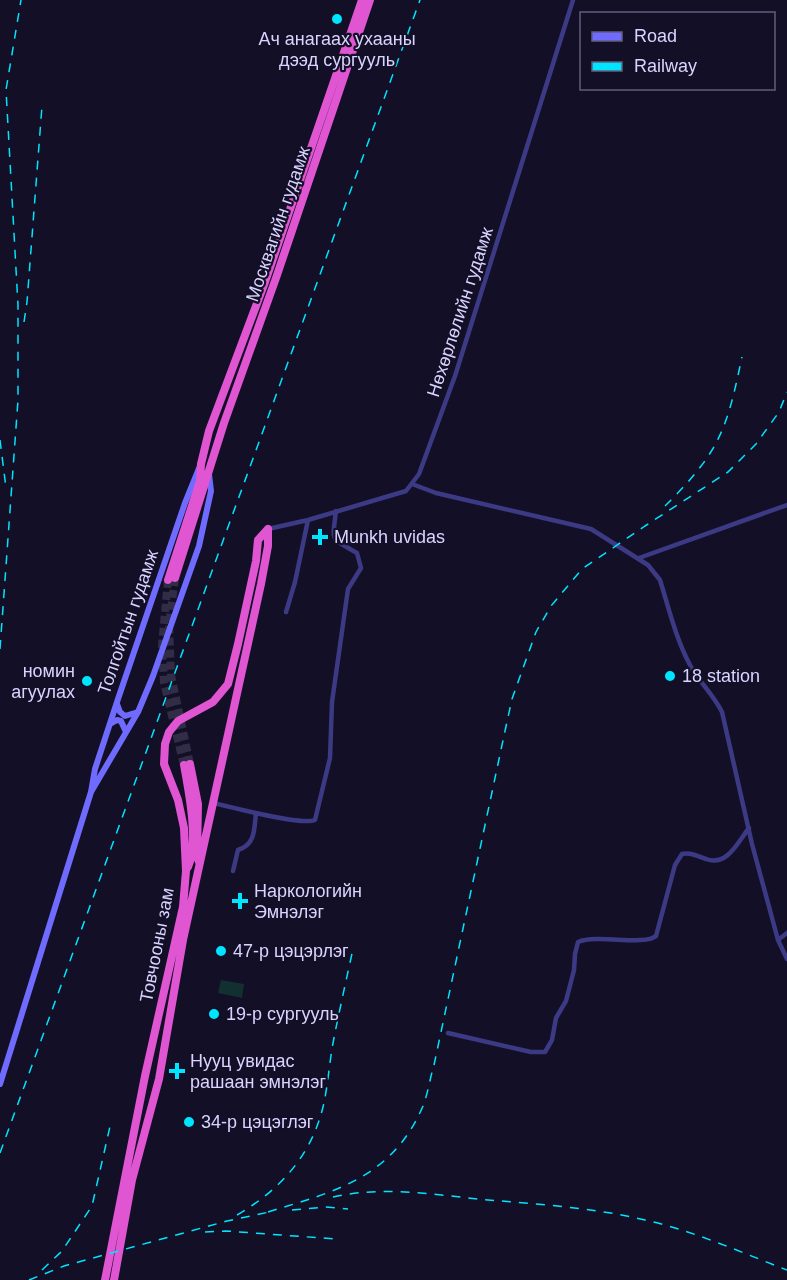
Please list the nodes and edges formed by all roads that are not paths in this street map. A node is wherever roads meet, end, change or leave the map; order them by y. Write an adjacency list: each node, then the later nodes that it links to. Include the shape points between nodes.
1 (362, 0): 4 (highway, Москвагийн гудамж)
2 (370, 0): 5 (highway, Москвагийн гудамж)
3 (573, 0): 6 (street, Нөхөрлөлийн гудамж, via 455,376 420,474)
4 (201, 464): 5 (highway, Москвагийн гудамж, via 200,481 172,579); 13 (main road, Толгойтын гудамж)
5 (208, 474): 14 (main road, Толгойтын гудамж, via 211,491 199,546)
6 (412, 484): 8 (street, via 398,494); 11 (street, via 591,530)
7 (787, 505): 11 (street)
8 (336, 511): 9 (street); 19 (street, via 333,536 337,543 357,553 361,567 348,589 332,702 330,758 321,803 312,822)
9 (308, 520): 10 (street); 12 (street)
10 (268, 529): 18 (highway, Товчооны зам, via 264,565); 22 (highway, Товчооны зам, via 258,540 228,684 213,702 178,722 165,744 164,764 183,823)
11 (639, 558): 20 (street, via 660,580 682,649 722,712)
12 (286, 612)
13 (116, 703): 14 (main road, via 123,715); 15 (main road, Толгойтын гудамж)
14 (138, 712): 16 (main road, Толгойтын гудамж)
15 (110, 724): 16 (main road, via 121,721); 17 (main road, Толгойтын гудамж)
16 (126, 733): 17 (main road, Толгойтын гудамж)
17 (91, 792): 28 (main road, Толгойтын гудамж)
18 (213, 803): 19 (street); 21 (highway, Товчооны зам)
19 (256, 813): 23 (street, via 252,839 247,847 238,850)
20 (749, 828): 25 (street); 27 (street, via 719,861 682,854 652,940 585,939 576,944 566,1001 545,1052)
21 (200, 864): 22 (highway, via 198,804 187,765 192,855); 30 (highway, Товчооны зам, via 159,1079 132,1180)
22 (186, 871): 29 (highway, Товчооны зам, via 183,908)
23 (233, 871)
24 (787, 933): 25 (street)
25 (778, 940): 26 (street)
26 (787, 959)
27 (448, 1033)
28 (0, 1084)
29 (105, 1280)
30 (114, 1280)

